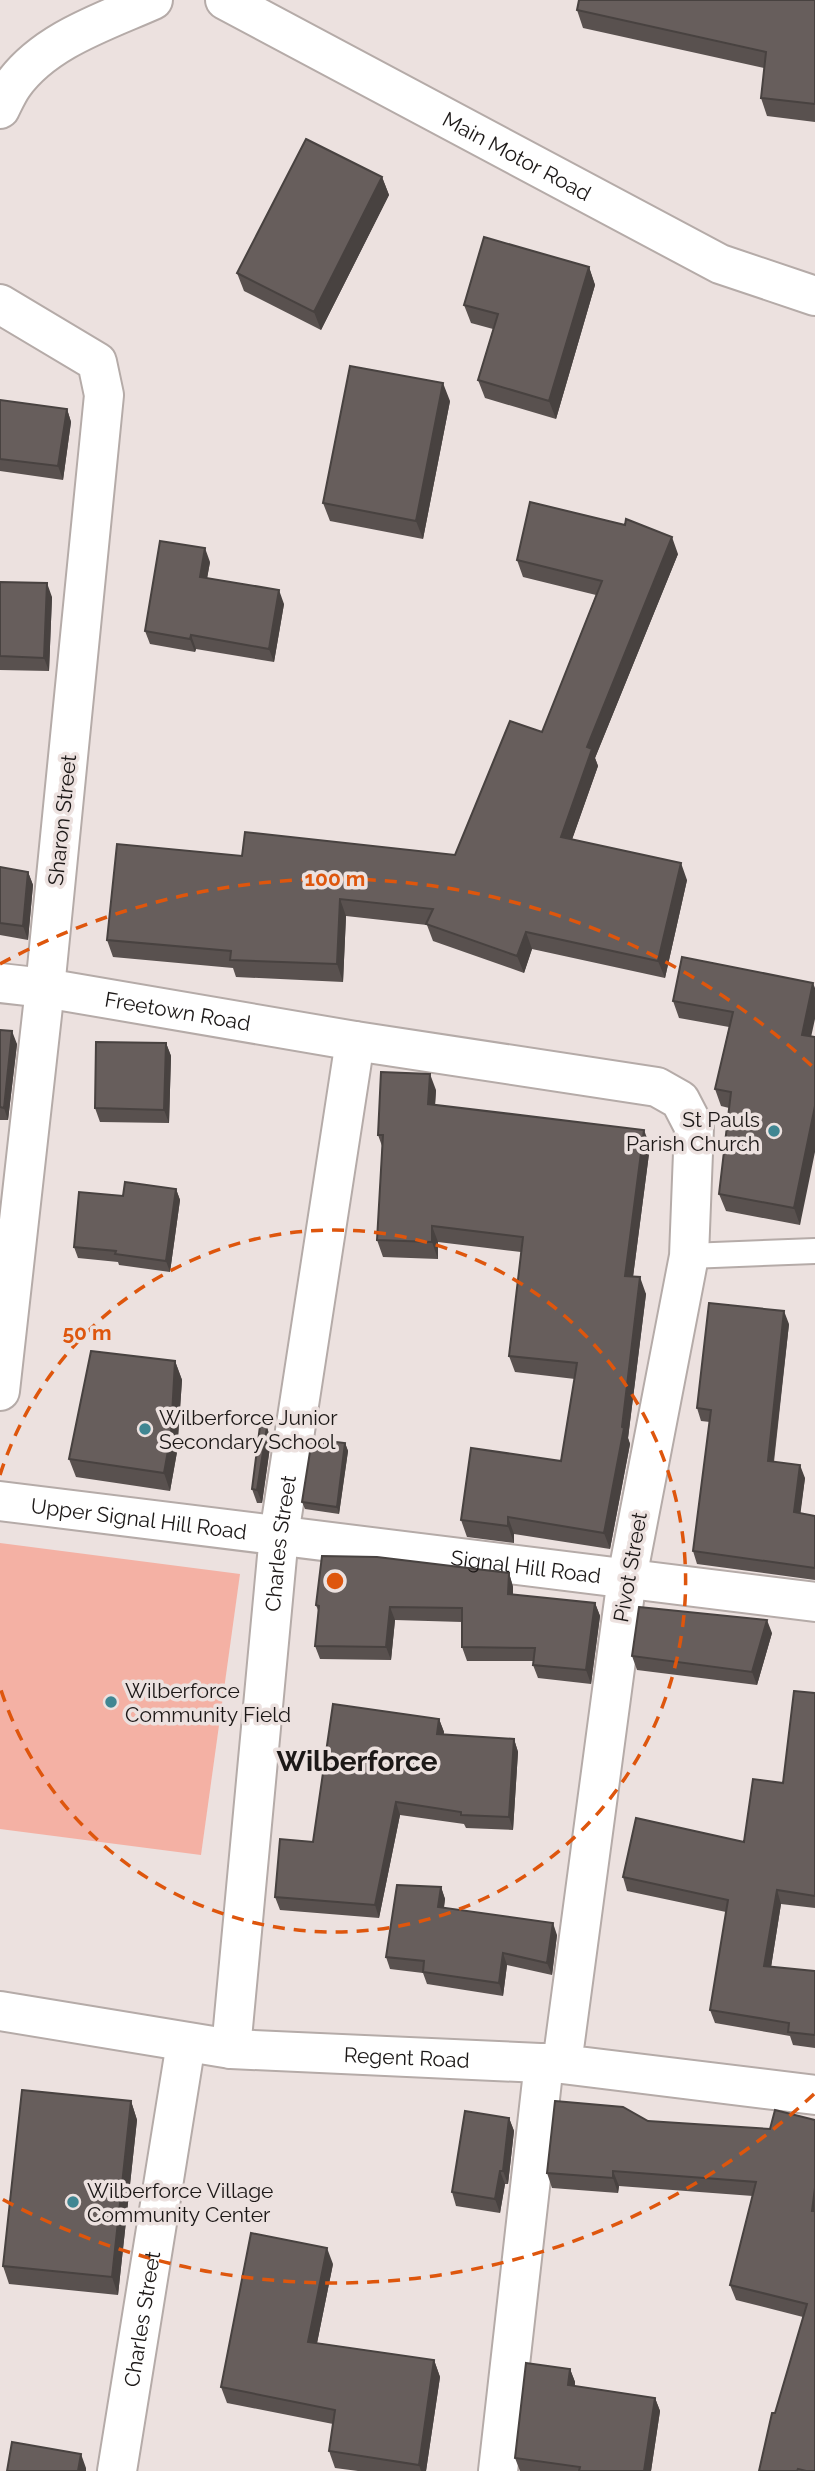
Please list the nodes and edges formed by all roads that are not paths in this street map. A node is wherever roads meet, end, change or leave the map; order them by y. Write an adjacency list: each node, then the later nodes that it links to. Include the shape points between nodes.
1 (153, 0): 3 (street, via 74,35 38,58 14,83)
2 (225, 0): 4 (street, Main Motor Road, via 720,264)
3 (0, 109)
4 (815, 296)
5 (0, 304): 7 (street, Sharon Street, via 97,362 104,395)
6 (0, 983): 7 (street, Freetown Road)
7 (45, 988): 8 (street, Freetown Road); 12 (street, Sharon Street)
8 (355, 1041): 9 (street, Freetown Road); 14 (street, Charles Street)
9 (657, 1087): 11 (street, Pivot Street, via 681,1100 694,1127)
10 (815, 1251): 11 (lane)
11 (689, 1256): 15 (street, Pivot Street)
12 (0, 1391)
13 (0, 1501): 14 (street, Upper Signal Hill Road)
14 (279, 1535): 15 (street, Signal Hill Road); 19 (street, Charles Street)
15 (626, 1578): 16 (street, Signal Hill Road); 20 (street, Pivot Street)
16 (815, 1602)
17 (0, 2011): 18 (street, Regent Road)
18 (186, 2043): 19 (street, Regent Road); 22 (street, Charles Street)
19 (231, 2049): 20 (street, Regent Road)
20 (553, 2064): 21 (street, Regent Road); 23 (street, Pivot Street)
21 (815, 2095)
22 (117, 2471)
23 (498, 2471)

